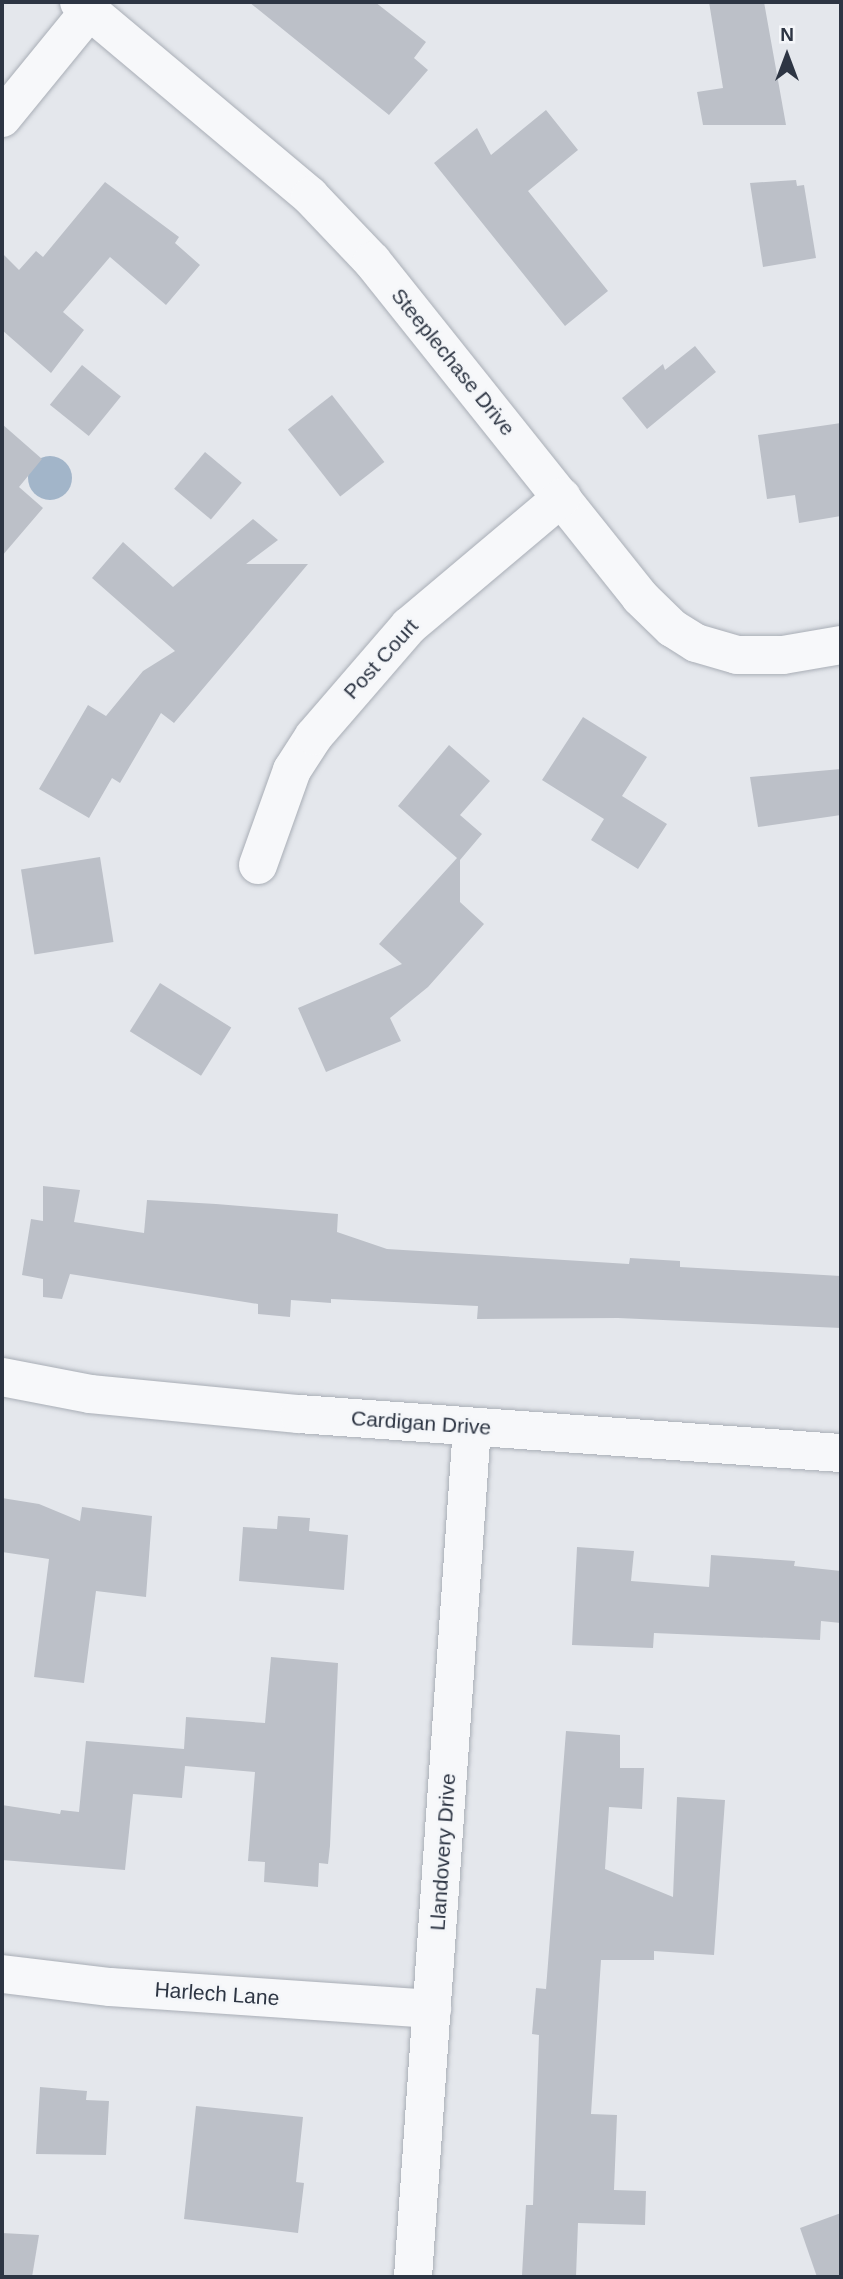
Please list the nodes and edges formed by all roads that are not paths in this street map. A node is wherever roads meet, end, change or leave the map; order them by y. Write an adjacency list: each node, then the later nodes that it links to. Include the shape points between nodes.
1 (84, 6): 2 (street); 3 (street, Steeplechase Drive, via 310,196 372,261)
2 (2, 118)
3 (562, 497): 4 (street, Steeplechase Drive, via 640,597 672,628 696,643 737,655); 5 (street, Post Court, via 409,626 314,736 292,770)
4 (841, 645)
5 (258, 865)
6 (2, 1377): 7 (street, Cardigan Drive, via 90,1394)
7 (472, 1427): 8 (street, Cardigan Drive); 10 (street, Llandovery Drive)
8 (841, 1453)
9 (2, 1974): 10 (street, Harlech Lane, via 110,1987)
10 (432, 2009): 11 (street, Llandovery Drive)
11 (413, 2277)

